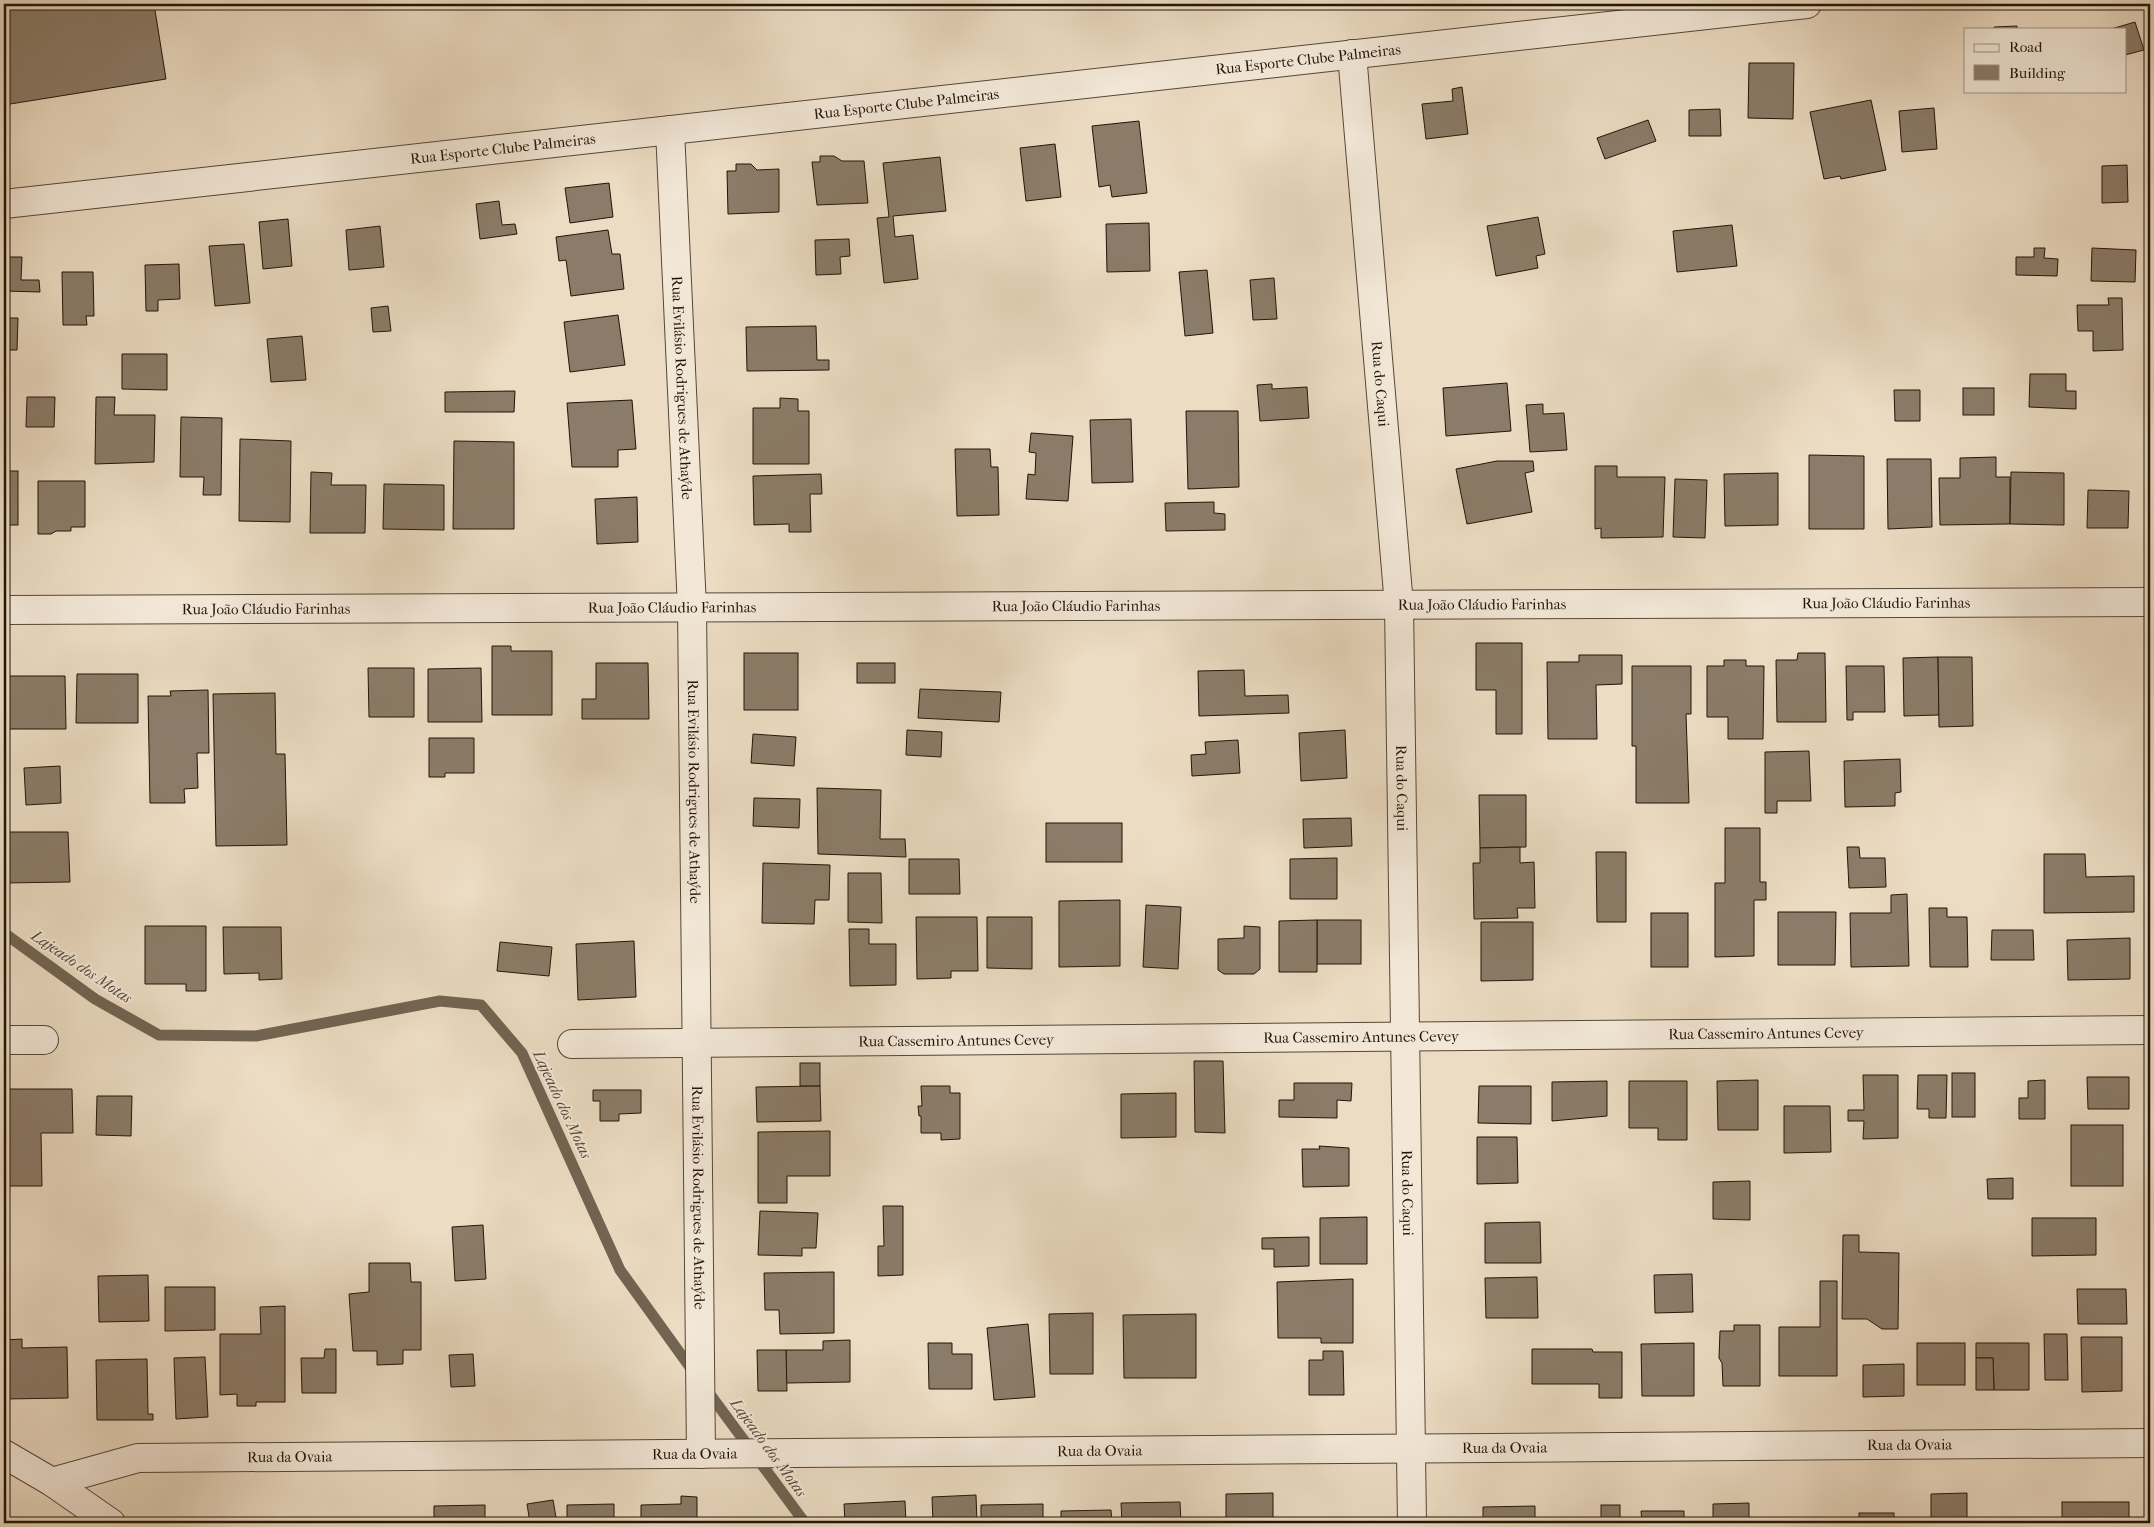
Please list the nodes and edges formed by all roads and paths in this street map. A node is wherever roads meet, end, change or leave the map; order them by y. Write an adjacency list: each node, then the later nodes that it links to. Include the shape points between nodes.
1 (1807, 4): 2 (street, Rua Esporte Clube Palmeiras)
2 (1352, 54): 3 (street, Rua Esporte Clube Palmeiras); 6 (street, Rua do Caqui)
3 (670, 130): 4 (street, Rua Esporte Clube Palmeiras); 7 (street, Rua Evilásio Rodrigues de Athaýde)
4 (4, 204)
5 (2150, 602): 6 (street, Rua João Cláudio Farinhas)
6 (1398, 605): 7 (street, Rua João Cláudio Farinhas); 10 (street, Rua do Caqui)
7 (692, 608): 8 (street, Rua João Cláudio Farinhas); 13 (street, Rua Evilásio Rodrigues de Athaýde)
8 (4, 610)
9 (2150, 1030): 10 (street, Rua Cassemiro Antunes Cevey)
10 (1405, 1037): 13 (street, Rua Cassemiro Antunes Cevey); 16 (street, Rua do Caqui)
11 (4, 1040): 12 (street)
12 (44, 1040)
13 (697, 1043): 14 (street, Rua Cassemiro Antunes Cevey); 17 (street, Rua Evilásio Rodrigues de Athaýde, via 701,1410)
14 (572, 1044)
15 (2150, 1443): 16 (street, Rua da Ovaia)
16 (1410, 1448): 17 (street, Rua da Ovaia); 21 (street, Rua do Caqui)
17 (711, 1453): 19 (street, Rua da Ovaia, via 138,1458)
18 (4, 1454): 19 (street)
19 (52, 1482): 20 (street)
20 (110, 1523)
21 (1412, 1523)

